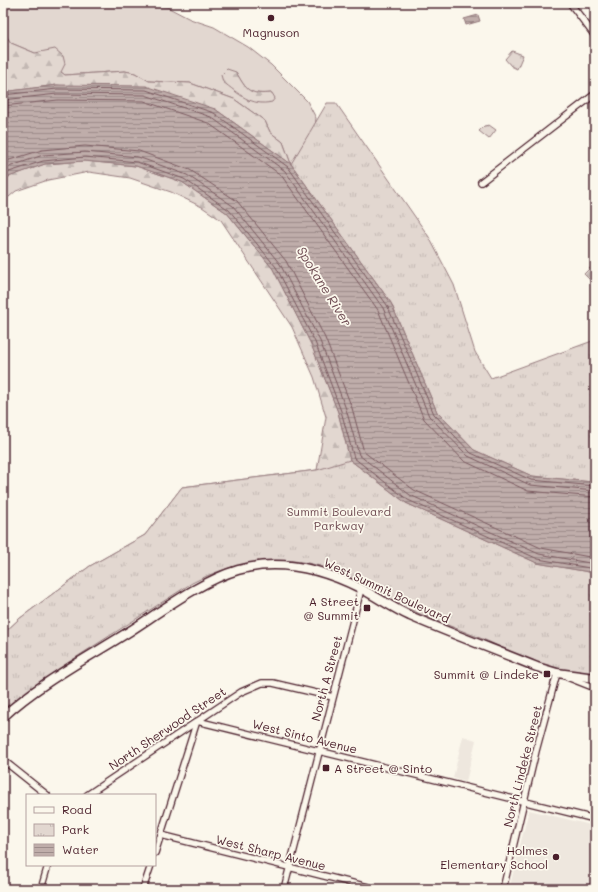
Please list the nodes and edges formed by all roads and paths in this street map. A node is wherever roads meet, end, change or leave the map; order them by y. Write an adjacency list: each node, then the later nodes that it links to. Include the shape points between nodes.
1 (570, 3): 2 (street)
2 (595, 36)
3 (595, 94): 4 (street)
4 (481, 182)
5 (361, 589): 6 (street, West Summit Boulevard, via 411,616 536,667); 9 (street, North A Street); 10 (street, West Summit Boulevard, via 320,571 296,566 277,564 238,569 201,586 57,676)
6 (557, 673): 7 (street, West Summit Boulevard); 8 (street); 16 (street, North Lindeke Street)
7 (595, 678)
8 (595, 688)
9 (333, 697): 11 (street, North Sherwood Street, via 285,685 262,683 241,692); 12 (street, North A Street)
10 (3, 718)
11 (197, 721): 12 (street, West Sinto Avenue); 15 (street, North Sherwood Street); 18 (street)
12 (319, 751): 16 (street, West Sinto Avenue); 22 (street, North A Street)
13 (3, 760): 14 (street)
14 (47, 794)
15 (88, 794)
16 (524, 802): 17 (street, West Sinto Avenue); 27 (street, North Lindeke Street)
17 (595, 819)
18 (161, 835): 19 (street); 22 (street, West Sharp Avenue)
19 (156, 850)
20 (48, 866): 23 (street)
21 (151, 866): 24 (street)
22 (290, 868): 25 (street, North A Street); 26 (street, West Sharp Avenue)
23 (41, 889)
24 (143, 889)
25 (284, 889)
26 (376, 889)
27 (502, 889)

